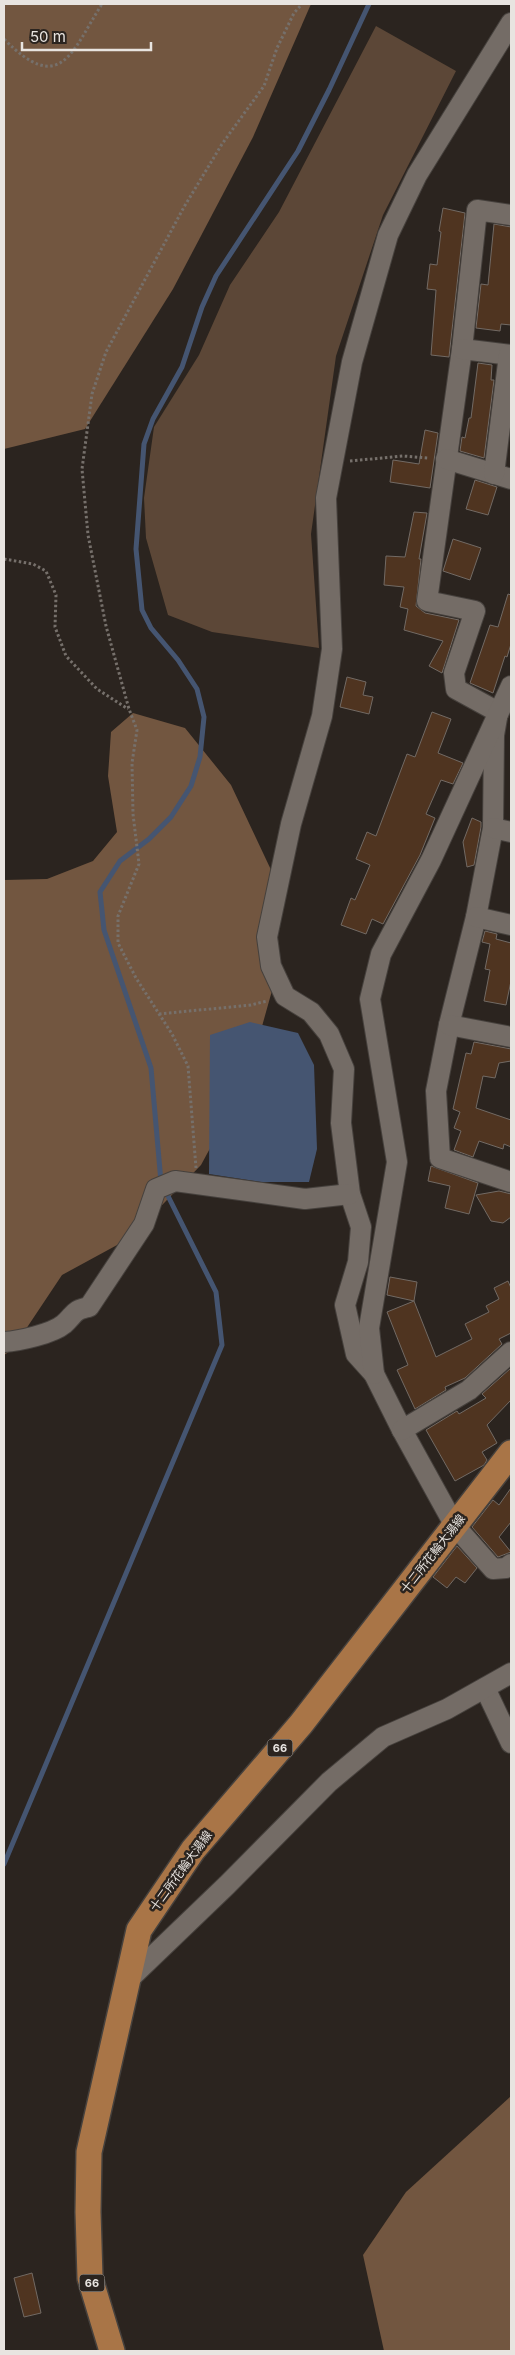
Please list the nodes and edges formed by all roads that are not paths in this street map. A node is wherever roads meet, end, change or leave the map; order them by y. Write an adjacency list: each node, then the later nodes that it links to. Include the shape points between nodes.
1 (511, 23): 15 (street, via 417,175 388,235 352,362 326,498 332,649 322,716 291,824 267,937 271,966 285,996 311,1012 329,1034 344,1069 341,1123)
2 (511, 215): 3 (street, via 477,210)
3 (462, 349): 4 (street); 5 (street)
4 (510, 355): 6 (street)
5 (446, 459): 6 (street); 8 (street, via 427,601 475,611 454,673 456,689)
6 (502, 477)
7 (511, 686): 8 (street)
8 (505, 715): 9 (street, via 494,735); 18 (street, via 381,954 370,999 397,1162 369,1328)
9 (502, 830): 10 (street)
10 (476, 917): 11 (street); 12 (street)
11 (511, 925)
12 (449, 1024): 13 (street); 14 (street, via 436,1091 440,1158)
13 (511, 1037)
14 (511, 1182)
15 (350, 1194): 16 (street, via 305,1199 175,1181 156,1189 144,1224 89,1307 76,1310 63,1325); 18 (street, via 362,1227 358,1262 345,1304 356,1354)
16 (4, 1342)
17 (511, 1352): 19 (street, via 469,1390)
18 (374, 1374): 19 (street)
19 (402, 1430): 21 (street)
20 (511, 1453): 21 (main road, 十二所花輪大湯線 / 66)
21 (455, 1526): 22 (street, via 493,1569 506,1568); 26 (main road, 十二所花輪大湯線 / 66, via 301,1724 193,1850 139,1930)
22 (511, 1564)
23 (511, 1673): 24 (street)
24 (485, 1688): 25 (street); 26 (street, via 383,1737 329,1782)
25 (511, 1743)
26 (126, 1982): 27 (main road, 十二所花輪大湯線 / 66, via 89,2152 90,2278)
27 (112, 2351)

